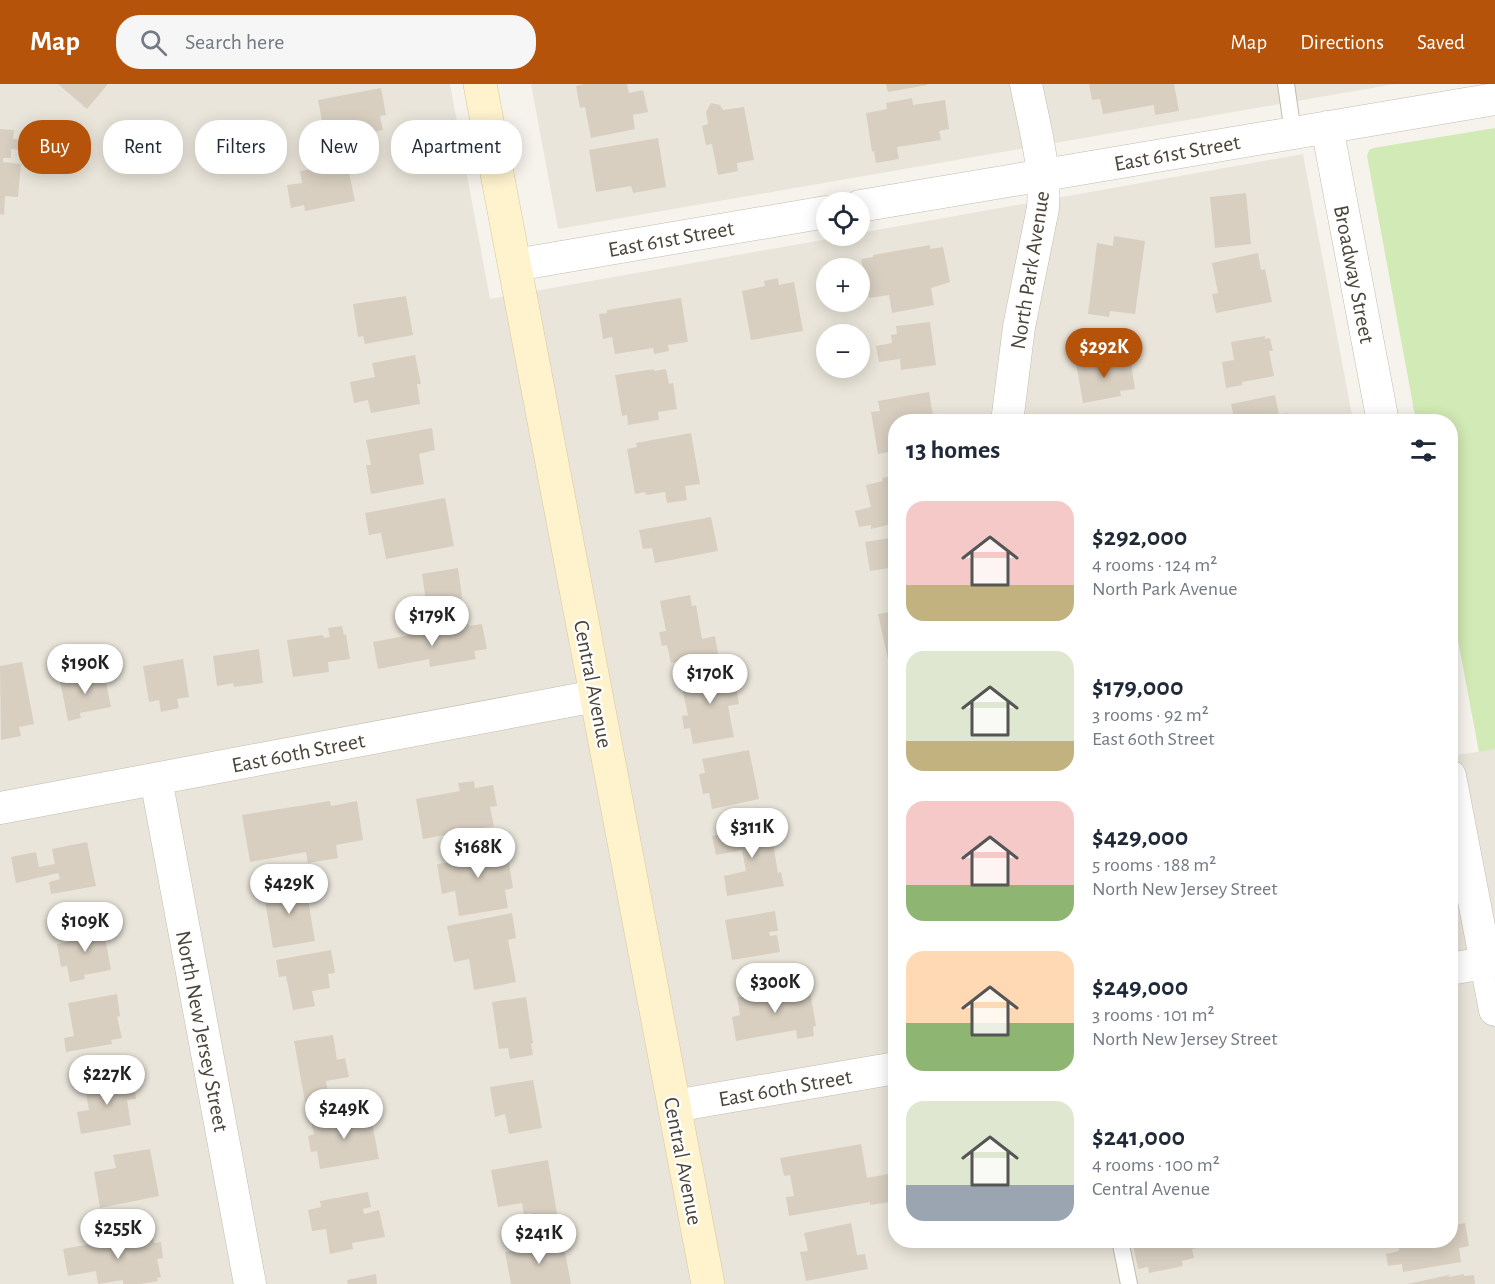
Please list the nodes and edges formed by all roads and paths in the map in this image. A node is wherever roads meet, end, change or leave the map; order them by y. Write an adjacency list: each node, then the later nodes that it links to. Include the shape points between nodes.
1 (480, 84): 10 (main road, Central Avenue)
2 (1026, 84): 7 (street, North Park Avenue)
3 (1286, 84): 6 (lane)
4 (1495, 99): 5 (street, East 61st Street)
5 (1327, 127): 6 (street, East 61st Street); 12 (street, Broadway Street)
6 (1293, 133): 7 (street, East 61st Street)
7 (1043, 175): 8 (street, East 61st Street); 11 (street, North Park Avenue, via 1043,208 1018,327)
8 (870, 204)
9 (816, 214): 10 (street, East 61st Street)
10 (515, 265): 13 (main road, Central Avenue)
11 (1008, 414)
12 (1381, 414)
13 (596, 696): 14 (street, East 60th Street); 21 (main road, Central Avenue)
14 (156, 779): 15 (street, East 60th Street); 23 (street, North New Jersey Street)
15 (0, 808)
16 (1458, 812): 17 (street)
17 (1491, 962): 18 (street); 19 (street)
18 (1458, 968)
19 (1495, 1010)
20 (888, 1069): 21 (street, East 60th Street)
21 (674, 1106): 24 (main road, Central Avenue)
22 (1122, 1248): 25 (lane)
23 (250, 1284)
24 (708, 1284)
25 (1129, 1284)

